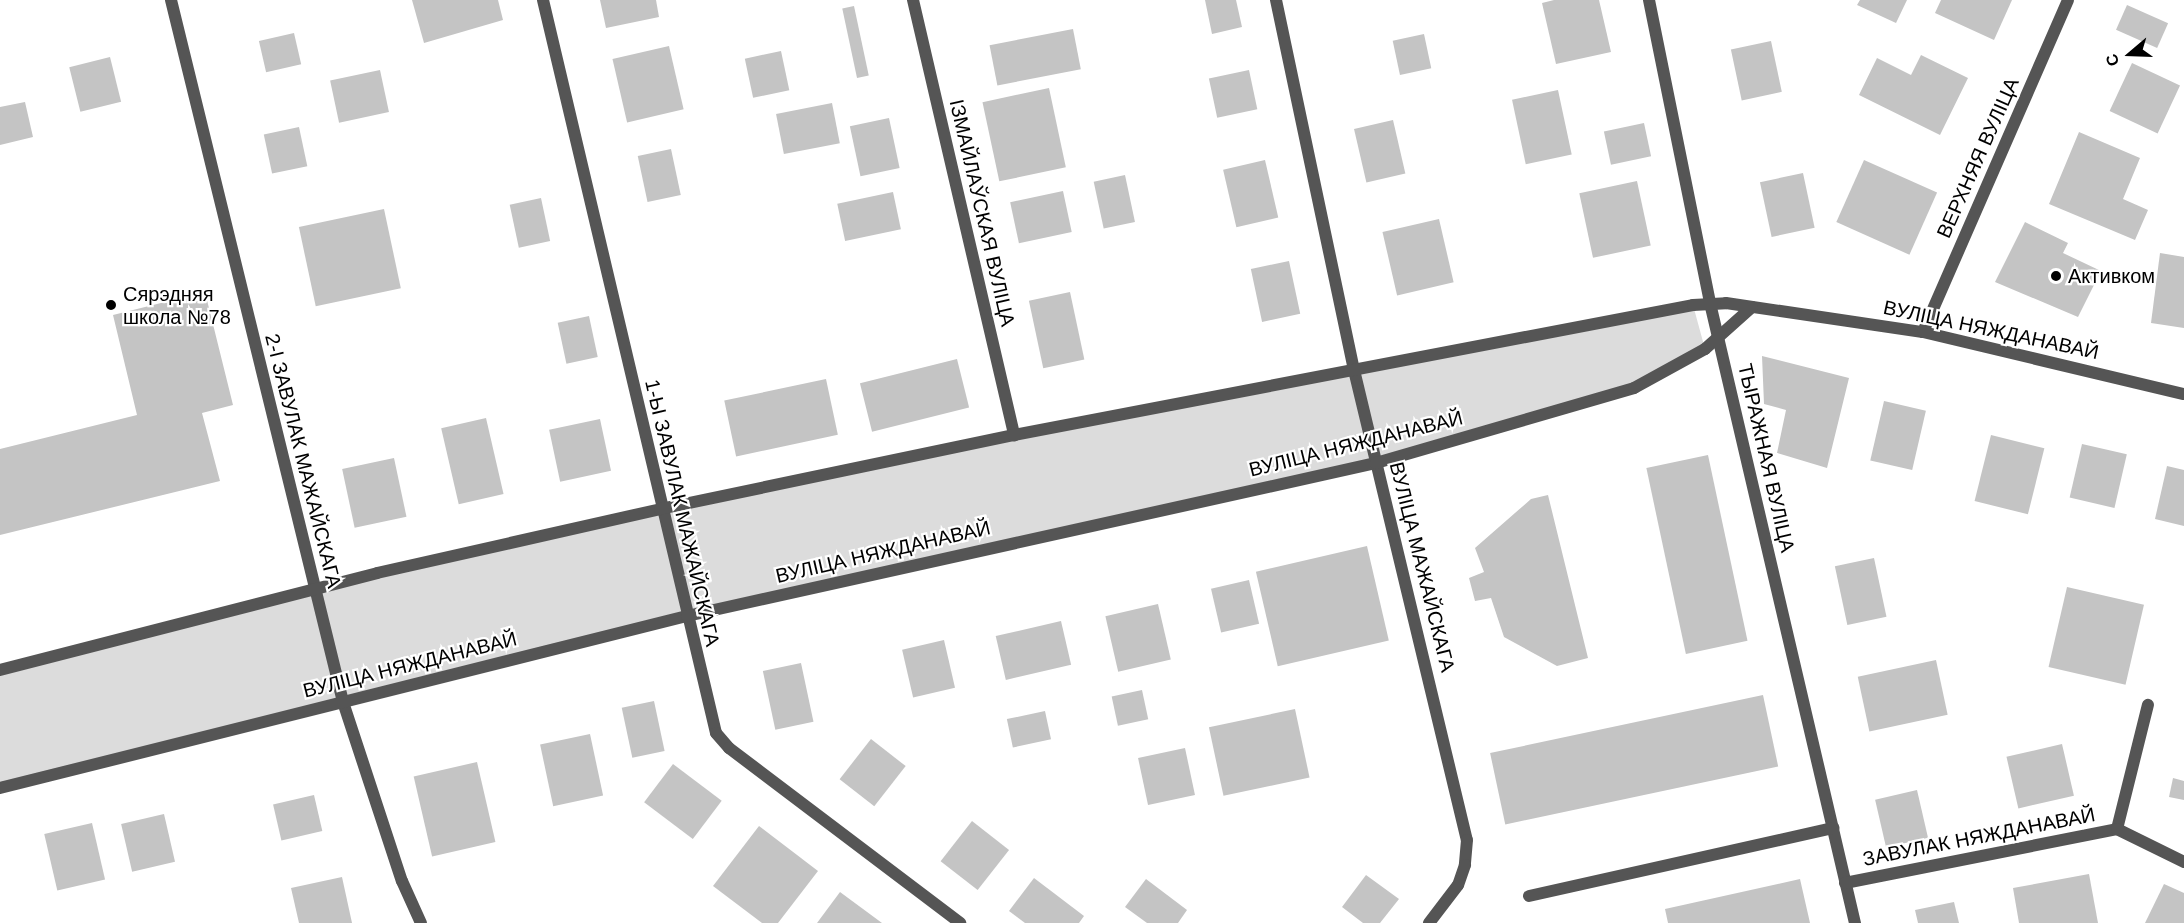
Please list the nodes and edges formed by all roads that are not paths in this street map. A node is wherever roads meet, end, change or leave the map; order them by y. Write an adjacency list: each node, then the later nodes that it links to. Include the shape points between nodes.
1 (171, 0): 16 (street, 2-І ЗАВУЛАК МАЖАЙСКАГА)
2 (543, 0): 15 (street, 1-Ы ЗАВУЛАК МАЖАЙСКАГА)
3 (913, 0): 13 (street, ІЗМАЙЛАЎСКАЯ ВУЛІЦА)
4 (1276, 0): 11 (street, ВУЛІЦА МАЖАЙСКАГА)
5 (1649, 0): 7 (street, ТЫРАЖНАЯ ВУЛІЦА)
6 (2068, 0): 9 (street, ВЕРХНЯЯ ВУЛІЦА)
7 (1710, 303): 8 (street, ВУЛІЦА НЯЖДАНАВАЙ); 10 (street, ТЫРАЖНАЯ ВУЛІЦА); 11 (street, ВУЛІЦА НЯЖДАНАВАЙ)
8 (1752, 307): 9 (street, ВУЛІЦА НЯЖДАНАВАЙ); 10 (street, ВУЛІЦА НЯЖДАНАВАЙ)
9 (1923, 332): 12 (street, ВУЛІЦА НЯЖДАНАВАЙ)
10 (1718, 339): 14 (street, ВУЛІЦА НЯЖДАНАВАЙ, via 1634,388); 22 (street, ТЫРАЖНАЯ ВУЛІЦА)
11 (1354, 370): 13 (street, ВУЛІЦА НЯЖДАНАВАЙ); 14 (street, ВУЛІЦА МАЖАЙСКАГА)
12 (2184, 394)
13 (1014, 435): 15 (street, ВУЛІЦА НЯЖДАНАВАЙ)
14 (1376, 463): 17 (street, ВУЛІЦА НЯЖДАНАВАЙ); 29 (street, ВУЛІЦА МАЖАЙСКАГА, via 1467,840 1458,885)
15 (660, 509): 16 (street, ВУЛІЦА НЯЖДАНАВАЙ); 17 (street, 1-Ы ЗАВУЛАК МАЖАЙСКАГА)
16 (313, 589): 18 (street, ВУЛІЦА НЯЖДАНАВАЙ); 19 (street, 2-І ЗАВУЛАК МАЖАЙСКАГА)
17 (687, 616): 19 (street, ВУЛІЦА НЯЖДАНАВАЙ); 28 (street, 1-Ы ЗАВУЛАК МАЖАЙСКАГА, via 708,712 729,748)
18 (0, 669)
19 (343, 702): 21 (street, ВУЛІЦА НЯЖДАНАВАЙ); 27 (street, 2-І ЗАВУЛАК МАЖАЙСКАГА, via 402,881)
20 (2148, 705): 23 (street)
21 (0, 788)
22 (1833, 828): 25 (street, ТЫРАЖНАЯ ВУЛІЦА); 26 (street)
23 (2117, 830): 24 (street, ЗАВУЛАК НЯЖДАНАВАЙ); 25 (street, ЗАВУЛАК НЯЖДАНАВАЙ)
24 (2184, 862)
25 (1845, 883): 30 (street, ТЫРАЖНАЯ ВУЛІЦА)
26 (1529, 896)
27 (421, 923)
28 (960, 923)
29 (1428, 923)
30 (1855, 923)

